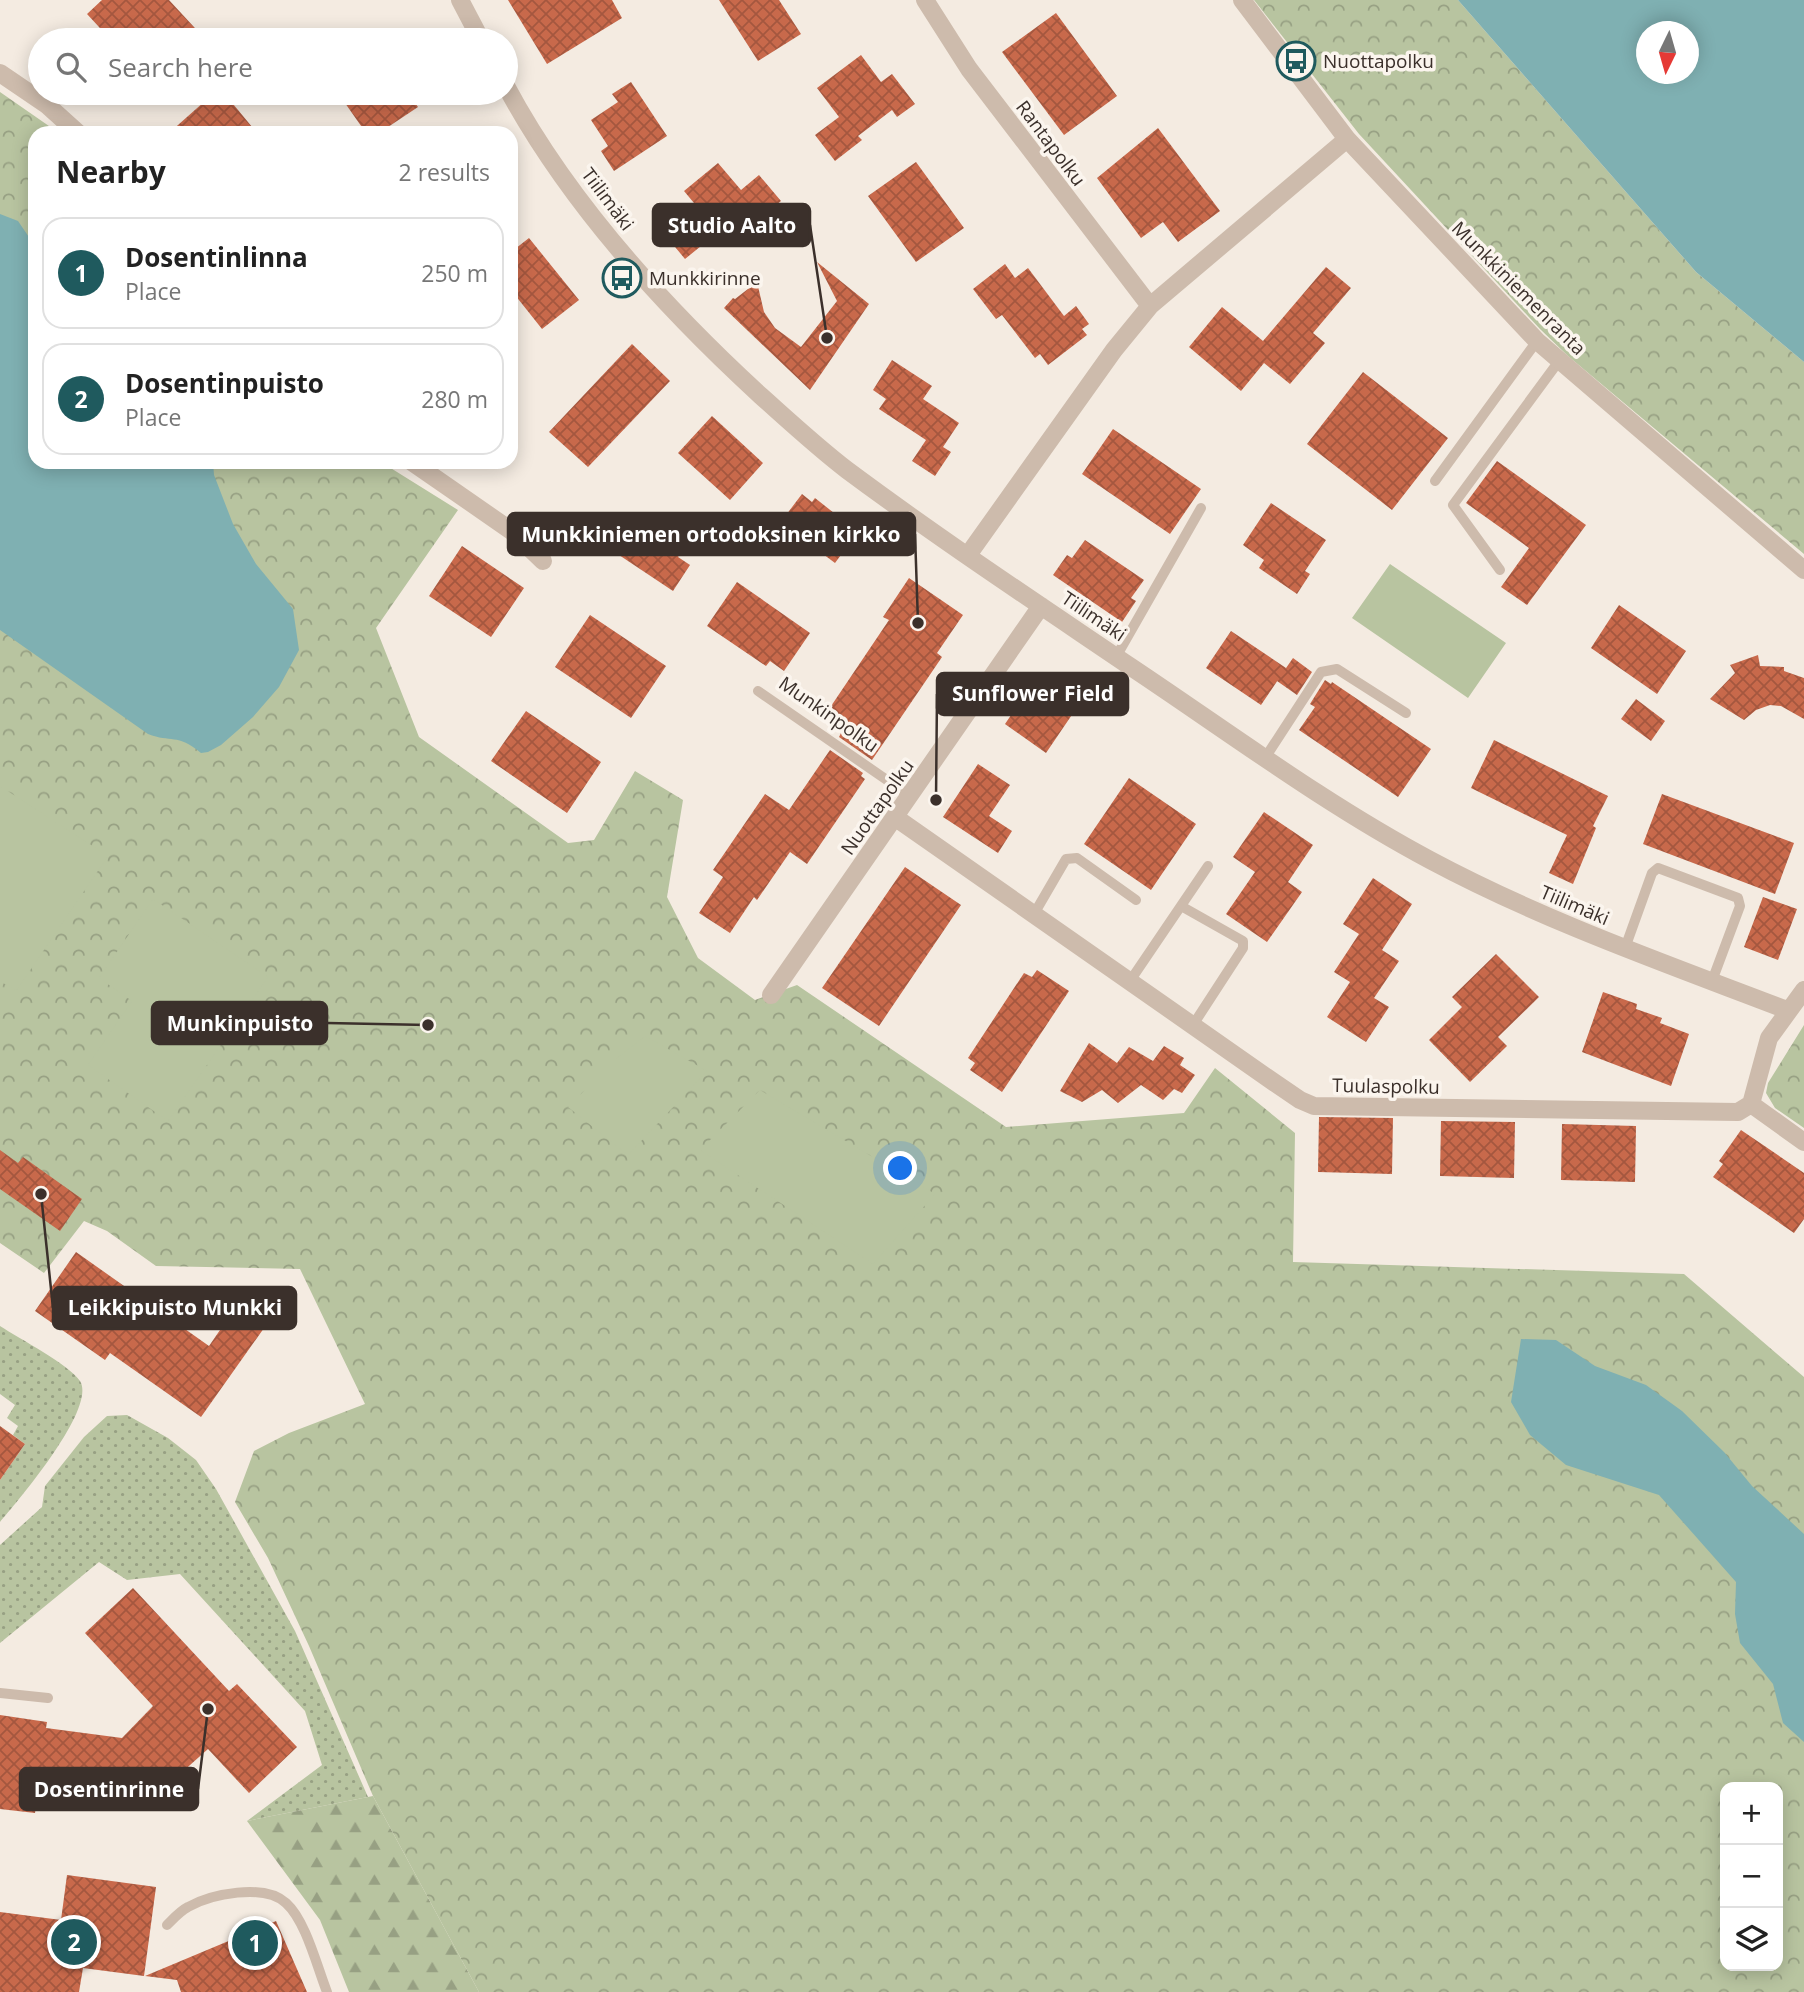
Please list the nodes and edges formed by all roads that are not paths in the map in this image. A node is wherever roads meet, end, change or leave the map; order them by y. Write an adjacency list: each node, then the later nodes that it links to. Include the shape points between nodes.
1 (460, 0): 4 (street)
2 (925, 0): 11 (street, Rantapolku, via 969,69)
3 (1242, 0): 10 (street, Munkkiniemenranta)
4 (475, 28)
5 (0, 73): 6 (street)
6 (28, 92)
7 (47, 105): 9 (street)
8 (518, 105): 17 (street, Tiilimäki, via 594,218 688,325 835,460)
9 (70, 126)
10 (1347, 139): 11 (street); 12 (street, Munkkiniemenranta)
11 (1150, 306): 17 (street)
12 (1537, 341): 13 (street, Munkkiniemenranta); 15 (lane)
13 (1559, 360): 19 (lane, via 1454,505); 20 (street, Munkkiniemenranta)
14 (422, 469): 18 (street, via 513,532)
15 (1435, 481)
16 (1201, 508): 22 (lane)
17 (968, 555): 21 (street, Tiilimäki)
18 (543, 561)
19 (1500, 570)
20 (1804, 570)
21 (1041, 606): 22 (street, Tiilimäki); 26 (street, Nuottapolku)
22 (1116, 657): 25 (street, Tiilimäki)
23 (758, 691): 26 (lane, Munkinpolku)
24 (1406, 713): 25 (lane, via 1337,669 1321,672)
25 (1265, 758): 32 (street, Tiilimäki, via 1433,862)
26 (911, 796): 27 (street, Nuottapolku)
27 (896, 818): 31 (street, Tuulaspolku); 36 (street, Nuottapolku)
28 (1208, 866): 30 (lane)
29 (1136, 900): 31 (lane, via 1071,858 1066,859)
30 (1181, 906): 33 (lane); 38 (lane, via 1243,941 1243,948)
31 (1034, 914): 33 (street, Tuulaspolku)
32 (1625, 948): 34 (street, Tiilimäki); 34 (lane, via 1652,873 1658,868 1738,898 1740,906)
33 (1129, 981): 38 (street, Tuulaspolku)
34 (1712, 981): 37 (street, Tiilimäki)
35 (1804, 990): 37 (street)
36 (771, 995)
37 (1787, 1010): 39 (street, via 1769,1038)
38 (1193, 1026): 39 (street, Tuulaspolku, via 1314,1106 1738,1112)
39 (1751, 1104): 40 (street)
40 (1804, 1142)
41 (0, 1693): 42 (lane)
42 (48, 1698)
43 (167, 1925): 44 (lane, via 186,1908 213,1898 243,1892 269,1895 286,1903 298,1919)
44 (327, 1992)

